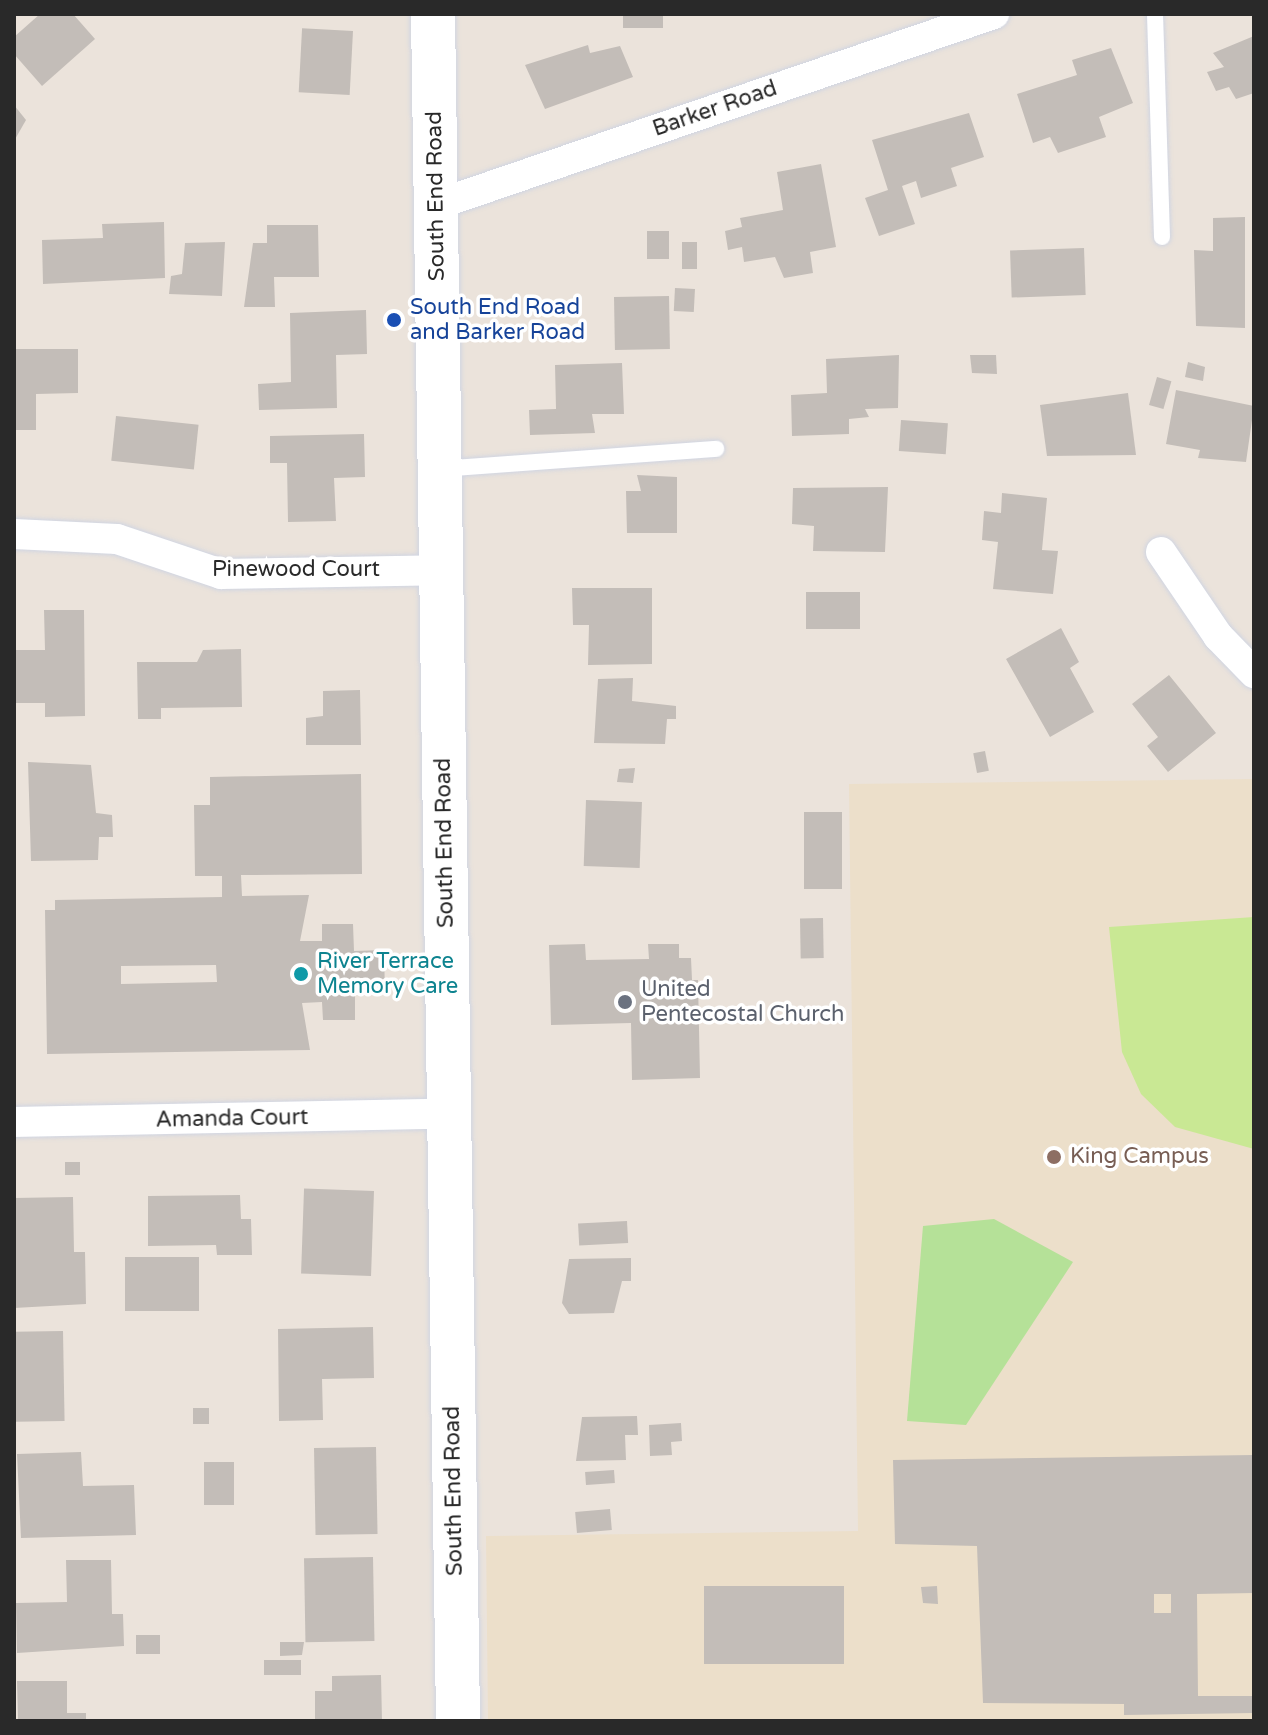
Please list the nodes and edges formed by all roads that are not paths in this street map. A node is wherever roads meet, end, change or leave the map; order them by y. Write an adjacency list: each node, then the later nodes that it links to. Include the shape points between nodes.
1 (433, 14): 4 (main road, South End Road)
2 (994, 14): 4 (street, Barker Road)
3 (1155, 14): 5 (lane)
4 (436, 205): 7 (main road, South End Road)
5 (1162, 237)
6 (716, 449): 7 (lane)
7 (439, 469): 10 (main road, South End Road)
8 (14, 534): 10 (street, Pinewood Court, via 117,539 221,574)
9 (1161, 552): 11 (street, via 1218,636)
10 (440, 570): 12 (main road, South End Road)
11 (1254, 673)
12 (449, 1114): 13 (street, Amanda Court); 14 (main road, South End Road)
13 (14, 1122)
14 (458, 1721)

